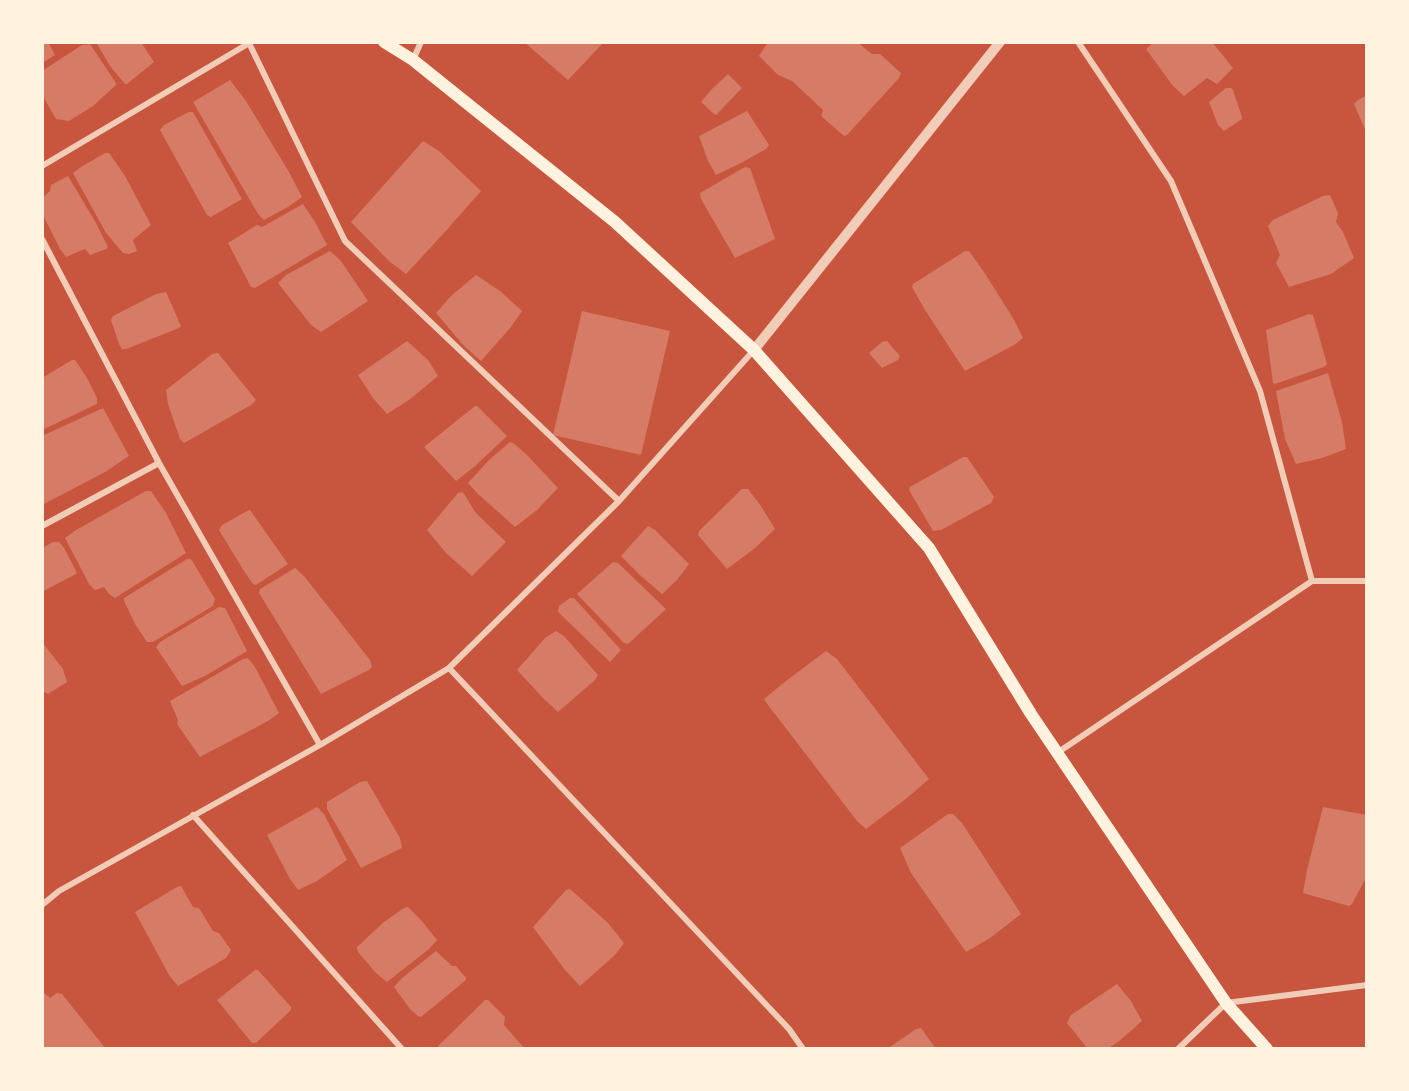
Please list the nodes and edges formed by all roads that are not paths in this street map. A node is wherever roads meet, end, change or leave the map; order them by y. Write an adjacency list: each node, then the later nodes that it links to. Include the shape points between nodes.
1 (250, 42): 7 (street); 11 (street, via 345,241)
2 (384, 42): 6 (main road)
3 (421, 42): 6 (street)
4 (1000, 42): 9 (street)
5 (1078, 42): 13 (street, via 1171,181 1260,391)
6 (413, 60): 9 (main road, via 615,222)
7 (42, 166)
8 (42, 238): 10 (street)
9 (754, 351): 11 (street); 17 (main road, via 929,548)
10 (159, 463): 12 (street); 16 (street)
11 (619, 501): 15 (street)
12 (42, 526)
13 (1312, 581): 14 (street); 17 (street)
14 (1367, 581)
15 (449, 668): 16 (street); 23 (street, via 789,1029)
16 (320, 745): 18 (street)
17 (1057, 753): 21 (main road)
18 (193, 815): 19 (street, via 59,891); 22 (street)
19 (42, 905)
20 (1367, 985): 21 (street)
21 (1226, 1003): 24 (street); 25 (main road)
22 (402, 1049)
23 (803, 1049)
24 (1178, 1049)
25 (1267, 1049)

